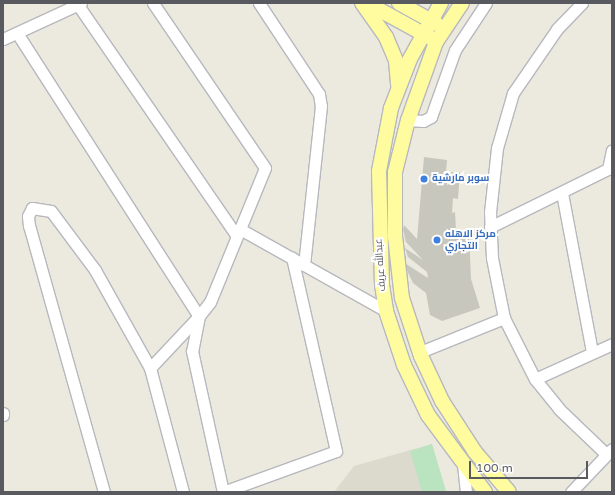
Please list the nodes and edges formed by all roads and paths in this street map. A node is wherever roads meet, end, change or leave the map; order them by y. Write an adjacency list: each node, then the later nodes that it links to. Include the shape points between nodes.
1 (153, 3): 23 (street, via 265,168)
2 (259, 3): 25 (street, via 319,94 321,106)
3 (362, 3): 17 (main road, via 386,37 396,61)
4 (367, 3): 14 (main road)
5 (399, 3): 11 (main road)
6 (441, 3): 11 (main road, عبدالله عريف)
7 (462, 3): 12 (main road)
8 (486, 3): 18 (street, via 456,50 431,117 423,121)
9 (582, 3): 22 (street, via 557,29 513,93 497,148)
10 (79, 4): 13 (street); 23 (street)
11 (429, 20): 12 (main road); 14 (main road, عبدالله عريف)
12 (444, 29): 16 (main road, عبدالله عريف)
13 (17, 32): 15 (street); 27 (street)
14 (422, 34): 16 (main road); 17 (main road, عبدالله عريف)
15 (3, 39)
16 (436, 42): 18 (main road, عبدالله عريف)
17 (398, 86): 26 (main road, عبدالله عريف, via 379,171 379,239)
18 (408, 120): 30 (main road, عبدالله عريف, via 395,172 395,236 402,298)
19 (612, 150): 20 (street)
20 (610, 168): 21 (street)
21 (562, 193): 22 (street); 31 (street)
22 (490, 227): 28 (street, via 492,258)
23 (239, 233): 24 (street); 27 (street, via 210,302)
24 (292, 258): 25 (street); 39 (street, via 336,451)
25 (304, 265): 26 (street)
26 (386, 311): 35 (main road, عبدالله عريف, via 404,365 428,415)
27 (199, 316): 32 (street); 39 (street, via 192,351)
28 (504, 318): 30 (street); 33 (street)
29 (612, 344): 31 (street)
30 (420, 352): 42 (main road, عبدالله عريف, via 459,427)
31 (592, 352): 33 (street)
32 (150, 368): 37 (street, via 95,270 51,211 32,208 28,216 29,226); 38 (street)
33 (535, 379): 34 (street, via 560,409)
34 (608, 451): 36 (street)
35 (463, 464): 40 (street); 41 (main road, عبدالله عريف)
36 (573, 491)
37 (104, 492)
38 (183, 492)
39 (223, 492)
40 (466, 492)
41 (485, 492)
42 (509, 492)

